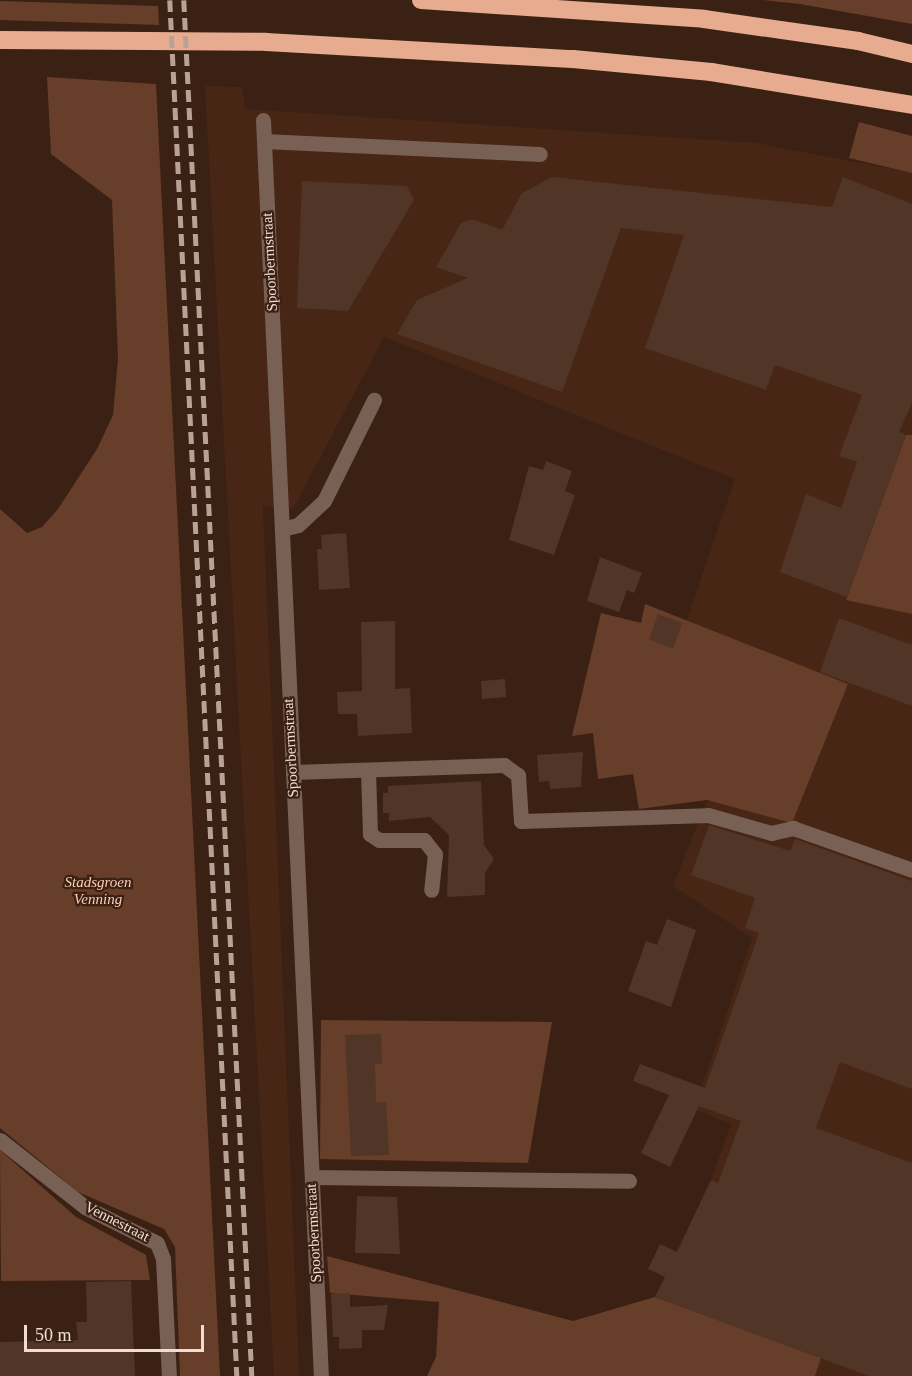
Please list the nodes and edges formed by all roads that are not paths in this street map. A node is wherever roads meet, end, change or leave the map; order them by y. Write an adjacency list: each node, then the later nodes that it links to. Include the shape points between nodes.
1 (421, 0): 3 (highway, via 704,20 858,41)
2 (0, 39): 4 (highway, via 266,42 573,59 711,72)
3 (912, 54)
4 (912, 105)
5 (263, 120): 6 (street, Spoorbermstraat)
6 (264, 141): 7 (street); 9 (street, Spoorbermstraat)
7 (540, 154)
8 (374, 400): 9 (street, via 324,501 298,525)
9 (282, 529): 11 (street, Spoorbermstraat)
10 (368, 770): 11 (street); 12 (street, via 504,765 518,775 521,821 708,815 771,833 793,828); 13 (street, via 370,834 379,840 424,840 435,854)
11 (292, 772): 15 (street, Spoorbermstraat)
12 (912, 870)
13 (431, 890)
14 (0, 1140): 17 (street, Vennestraat, via 85,1207 157,1243 163,1259)
15 (312, 1177): 16 (street); 18 (street, Spoorbermstraat)
16 (628, 1181)
17 (169, 1376)
18 (321, 1376)

